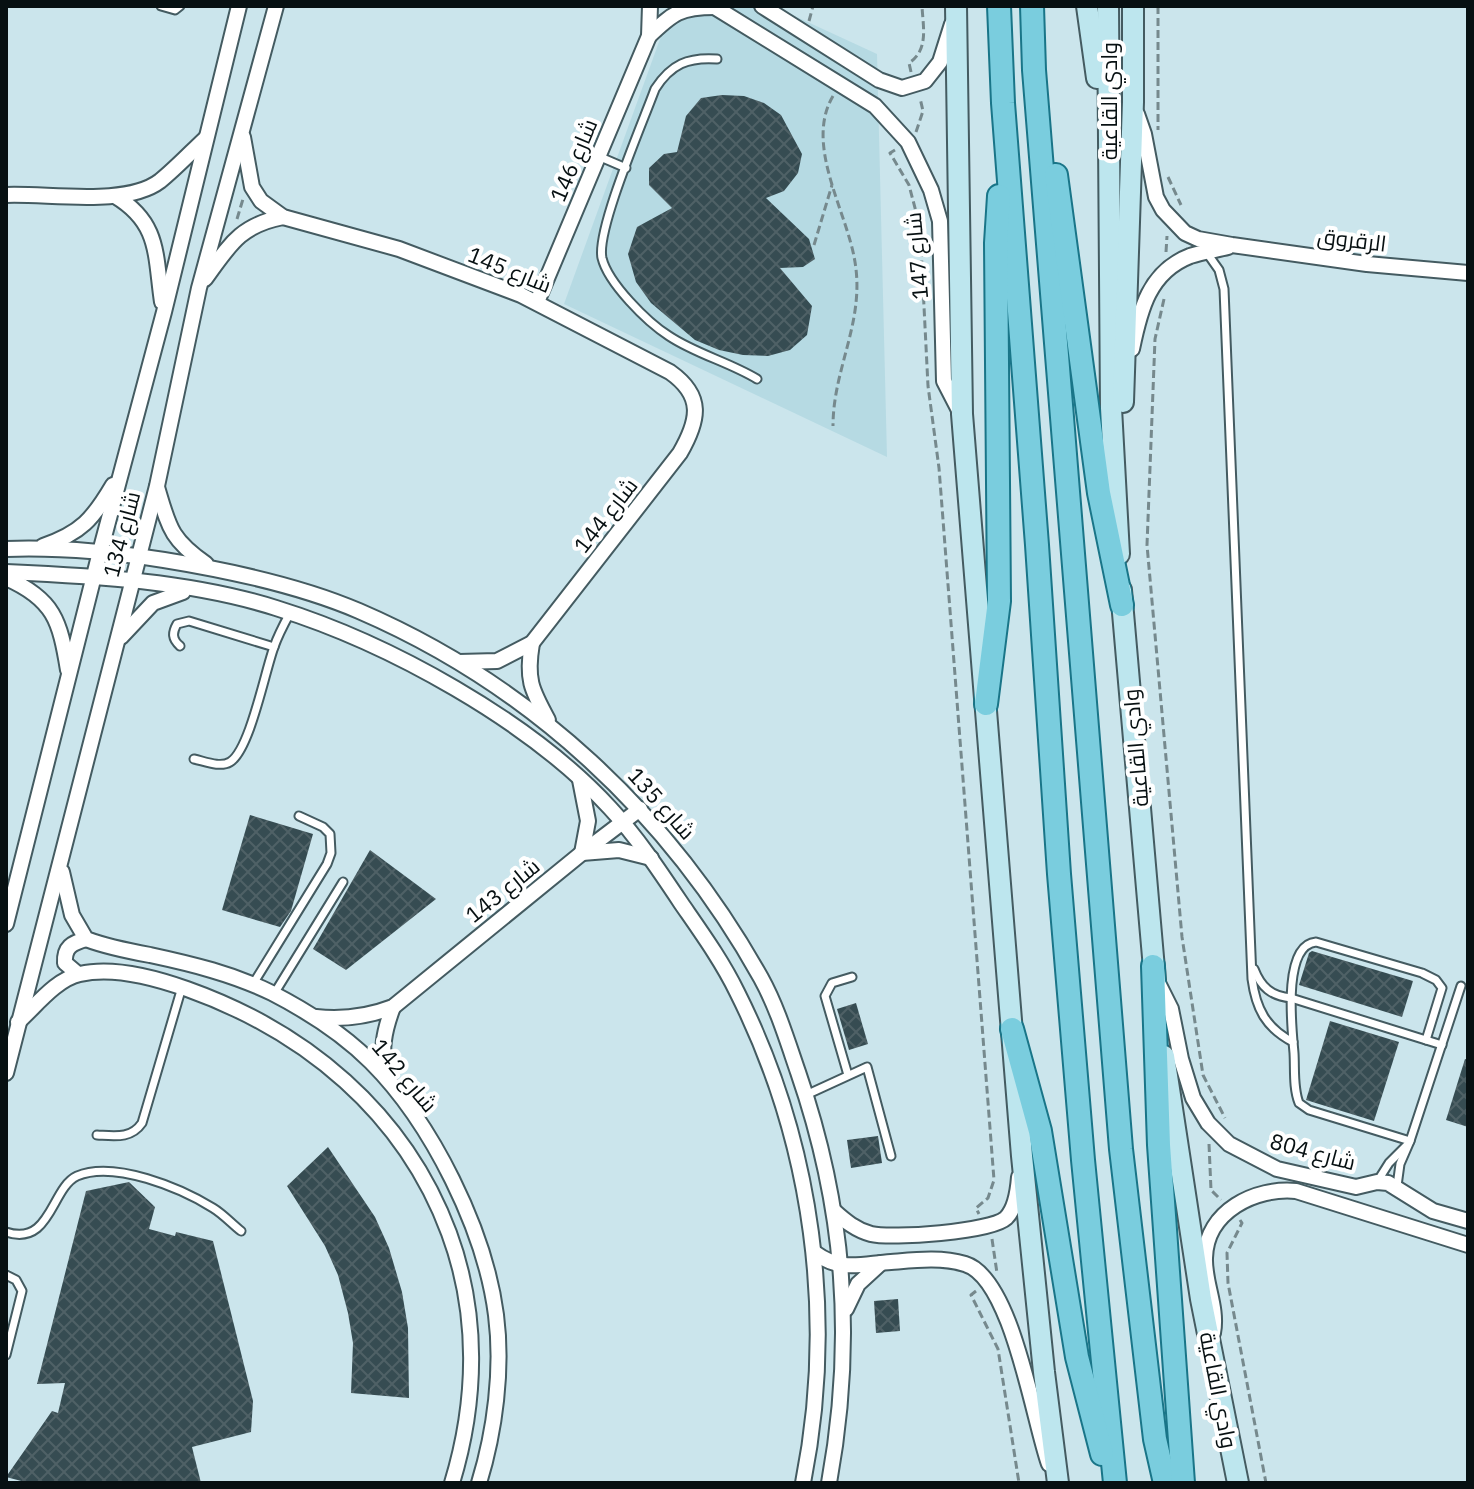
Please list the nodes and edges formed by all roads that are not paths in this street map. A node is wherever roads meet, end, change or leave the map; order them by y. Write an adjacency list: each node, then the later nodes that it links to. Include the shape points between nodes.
1 (161, 6): 2 (lane)
2 (180, 6)
3 (239, 6): 20 (street, شارع 134)
4 (276, 6): 19 (street, شارع 134)
5 (650, 6): 14 (street, شارع 146)
6 (714, 6): 14 (street, شارع 146, via 681,10); 35 (street, شارع 147, via 875,106 908,142 940,221 944,381)
7 (762, 6): 13 (street, via 902,88 925,81 940,62)
8 (999, 6): 17 (main road)
9 (1033, 6): 49 (main road, via 1099,493); 114 (main road, via 1109,1021 1133,1267)
10 (1087, 6): 18 (street)
11 (1108, 6): 18 (street, وادي القاعية)
12 (1133, 6): 16 (street)
13 (956, 9): 35 (street)
14 (649, 36): 21 (street, شارع 146)
15 (717, 59): 22 (lane, via 686,60 664,76)
16 (1133, 102): 26 (street, الرقروق, via 1156,197 1169,217 1198,239); 33 (street)
17 (1003, 103): 57 (main road, via 996,243 999,601); 113 (main road, via 1061,903)
18 (1107, 117): 38 (street, وادي القاعية)
19 (242, 129): 25 (street, شارع 145, via 252,187); 29 (street, شارع 134)
20 (206, 138): 24 (street, via 159,182); 31 (street, شارع 134)
21 (598, 156): 22 (lane); 30 (street, شارع 146)
22 (626, 168): 32 (lane, via 603,230 606,270 668,336)
23 (6, 195): 24 (street)
24 (115, 196): 31 (street, via 137,210 151,231)
25 (283, 217): 29 (street, via 241,233); 30 (street, شارع 145, via 399,249)
26 (1232, 245): 27 (street, الرقروق); 28 (street, الرقروق)
27 (1207, 253): 33 (street, الرقروق, via 1165,270 1150,288); 70 (lane, via 1224,289)
28 (1468, 273)
29 (199, 288): 37 (street, شارع 134)
30 (537, 302): 34 (street, شارع 145, via 670,372 680,379)
31 (164, 312): 36 (street, شارع 134)
32 (757, 379)
33 (1124, 384): 38 (street)
34 (695, 407): 52 (street, شارع 144, via 689,437 665,474)
35 (962, 414): 57 (street)
36 (123, 468): 39 (street, via 100,506 75,533); 41 (street, شارع 134)
37 (157, 486): 42 (street, شارع 134); 43 (street, via 172,531 183,548)
38 (1116, 507): 49 (street, وادي القاعية)
39 (37, 548): 40 (street, شارع 135); 41 (street, شارع 135)
40 (6, 549)
41 (100, 552): 42 (street, شارع 135); 45 (street, شارع 134)
42 (138, 556): 43 (street, شارع 135); 47 (street, شارع 134)
43 (209, 567): 55 (street, شارع 135, via 357,610)
44 (6, 572): 45 (street, شارع 135)
45 (94, 576): 47 (street, شارع 135); 56 (street, شارع 134)
46 (6, 578): 56 (street, via 35,592 49,606 62,635)
47 (132, 581): 48 (street, شارع 135); 51 (street, شارع 134)
48 (193, 590): 50 (street, شارع 135); 51 (street, via 153,603)
49 (1122, 605): 71 (street, وادي القاعية)
50 (290, 613): 54 (lane); 60 (street, شارع 135, via 345,633 463,693)
51 (118, 640): 66 (street, شارع 134)
52 (532, 643): 55 (street, شارع 144, via 497,661); 58 (street, via 531,683)
53 (180, 646): 54 (lane, via 173,631 189,621)
54 (274, 647): 59 (lane, via 235,757 220,765)
55 (459, 662): 58 (street, شارع 135)
56 (69, 677): 68 (street, شارع 134)
57 (986, 704): 82 (street)
58 (550, 724): 61 (street, شارع 135)
59 (194, 759)
60 (580, 779): 63 (street, شارع 135); 64 (street, via 588,821)
61 (640, 809): 63 (street, شارع 143); 89 (street, شارع 135, via 692,872 762,980)
62 (299, 816): 74 (lane, via 330,834 331,853)
63 (623, 822): 64 (street, شارع 143); 65 (street, شارع 135)
64 (582, 853): 65 (street, via 619,850); 79 (street, شارع 143)
65 (651, 858): 101 (street, شارع 135, via 724,967 761,1047 783,1104)
66 (61, 866): 69 (street, via 72,915); 81 (street, شارع 134)
67 (343, 882): 77 (lane)
68 (7, 918)
69 (86, 939): 72 (street, via 74,942 65,955 65,963); 74 (street, شارع 142)
70 (1250, 961): 78 (lane, via 1269,992); 84 (lane, via 1263,1018)
71 (1154, 972): 94 (street, شارع 804, via 1171,1009 1193,1098 1217,1134 1277,1169 1356,1187); 106 (street, وادي القاعية); 115 (main road, via 1159,1145)
72 (78, 974): 76 (street, شارع 142, via 142,976); 81 (street)
73 (852, 977): 87 (lane, via 832,983 825,996)
74 (253, 984): 77 (street, شارع 142)
75 (1461, 986): 85 (lane)
76 (182, 987): 90 (lane, via 142,1123 130,1135); 108 (street, شارع 142, via 269,1024 334,1071 404,1146 432,1194 461,1269 471,1317 472,1374)
77 (274, 994): 80 (street, شارع 142)
78 (1291, 998): 83 (lane); 83 (lane, via 1300,952 1312,942 1422,973 1442,985); 84 (lane)
79 (393, 1007): 80 (street, شارع 143, via 362,1017); 88 (street, via 383,1041)
80 (314, 1017): 88 (street, شارع 142)
81 (18, 1023): 86 (street, شارع 134)
82 (1012, 1029): 93 (street); 113 (main road, via 1040,1131 1077,1357)
83 (1426, 1040): 85 (lane)
84 (1293, 1042): 91 (lane, via 1297,1097 1303,1107)
85 (1442, 1045): 91 (lane)
86 (6, 1073)
87 (848, 1075): 89 (lane); 92 (lane, via 864,1067 869,1070)
88 (387, 1081): 109 (street, شارع 142, via 455,1184 488,1274 498,1375)
89 (806, 1095): 96 (street, شارع 135)
90 (97, 1135)
91 (1410, 1141): 94 (lane); 95 (lane)
92 (891, 1156)
93 (1022, 1156): 96 (street, via 1010,1212 986,1227 873,1235); 112 (street)
94 (1377, 1182): 95 (street, شارع 804)
95 (1397, 1186): 97 (street, شارع 804, via 1433,1211)
96 (834, 1211): 103 (street, شارع 135)
97 (1468, 1221)
98 (241, 1231): 99 (lane, via 215,1209 159,1183 125,1173 95,1172 65,1185 39,1225 18,1235)
99 (6, 1232)
100 (1468, 1245): 106 (street, شارع 804, via 1296,1191 1260,1193 1231,1209 1214,1231 1205,1257 1215,1319)
101 (815, 1253): 103 (street); 110 (street, شارع 135, via 818,1366)
102 (882, 1263): 103 (street); 105 (street, via 858,1284); 112 (street, via 937,1259 967,1264 988,1281 1008,1320)
103 (842, 1266): 105 (street, شارع 135)
104 (6, 1275): 107 (lane, via 22,1291)
105 (844, 1313): 111 (street, شارع 135, via 840,1425)
106 (1209, 1344): 116 (street, وادي القاعية)
107 (6, 1355)
108 (452, 1483)
109 (479, 1483)
110 (803, 1483)
111 (829, 1483)
112 (1057, 1483)
113 (1112, 1483)
114 (1165, 1483)
115 (1183, 1483)
116 (1238, 1483)

